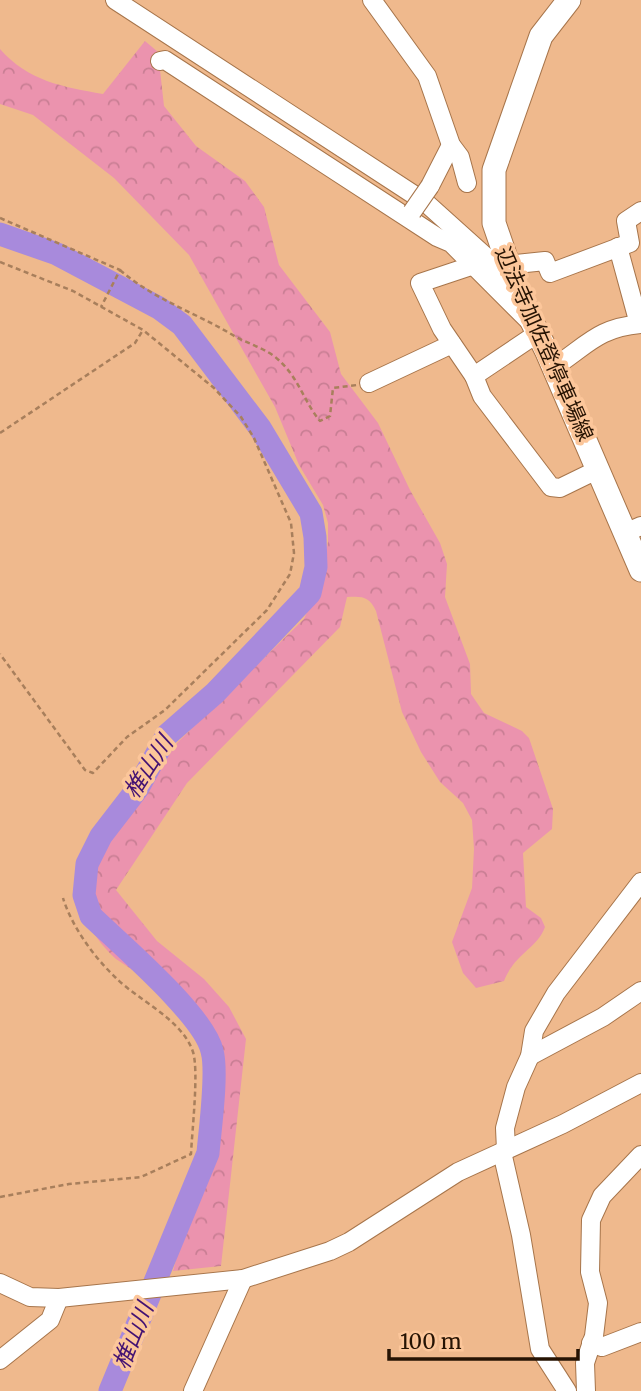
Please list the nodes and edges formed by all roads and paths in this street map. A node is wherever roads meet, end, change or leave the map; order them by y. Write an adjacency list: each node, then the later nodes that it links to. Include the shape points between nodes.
1 (115, 0): 15 (street, via 425,201 485,256)
2 (372, 0): 5 (street, via 427,76)
3 (569, 0): 13 (main road, 辺法寺加佐登停車場線, via 541,36 494,170 494,223)
4 (160, 61): 8 (street, via 166,60)
5 (451, 145): 6 (street, via 460,157); 8 (street, bridge)
6 (467, 183)
7 (641, 211): 10 (street, via 626,221 630,243)
8 (411, 215): 12 (street)
9 (0, 218): 14 (path)
10 (618, 247): 13 (street, via 550,273 545,261); 17 (street)
11 (0, 261): 16 (path)
12 (474, 265): 18 (street); 20 (street, via 420,284)
13 (507, 265): 15 (main road, 辺法寺加佐登停車場線)
14 (119, 272): 16 (path); 23 (path, via 186,313 262,347 302,387 320,421 330,415 333,388)
15 (517, 293): 18 (main road, 辺法寺加佐登停車場線)
16 (101, 307): 19 (path)
17 (640, 324): 21 (street, via 600,333)
18 (535, 329): 21 (main road, 辺法寺加佐登停車場線); 22 (street)
19 (143, 331): 24 (path, via 135,343); 28 (path, via 214,388 254,438 291,523 294,552 290,574 255,624 93,773 85,769)
20 (452, 344): 22 (street); 23 (street)
21 (554, 367): 25 (main road, 辺法寺加佐登停車場線)
22 (474, 376): 25 (street, via 482,396 551,487)
23 (369, 383)
24 (0, 433)
25 (599, 470): 26 (main road, 辺法寺加佐登停車場線)
26 (633, 529): 27 (main road, 辺法寺加佐登停車場線)
27 (641, 570)
28 (0, 654)
29 (641, 882): 32 (street, via 556,993 534,1031)
30 (64, 898): 36 (path, via 68,913 102,962 186,1038 194,1068 191,1154 141,1177)
31 (641, 991): 32 (street)
32 (530, 1056): 34 (street, via 516,1087)
33 (641, 1083): 34 (street)
34 (504, 1151): 37 (street, via 442,1181 349,1242); 44 (street, via 540,1349)
35 (641, 1155): 41 (street, via 602,1196 591,1220 590,1272 598,1303)
36 (0, 1197)
37 (243, 1279): 39 (street); 43 (street)
38 (0, 1283): 39 (street, via 30,1297)
39 (59, 1298): 42 (street, via 50,1320)
40 (641, 1332): 41 (street, via 602,1347)
41 (591, 1343): 45 (street, via 585,1363)
42 (0, 1360)
43 (193, 1391)
44 (567, 1391)
45 (586, 1391)

